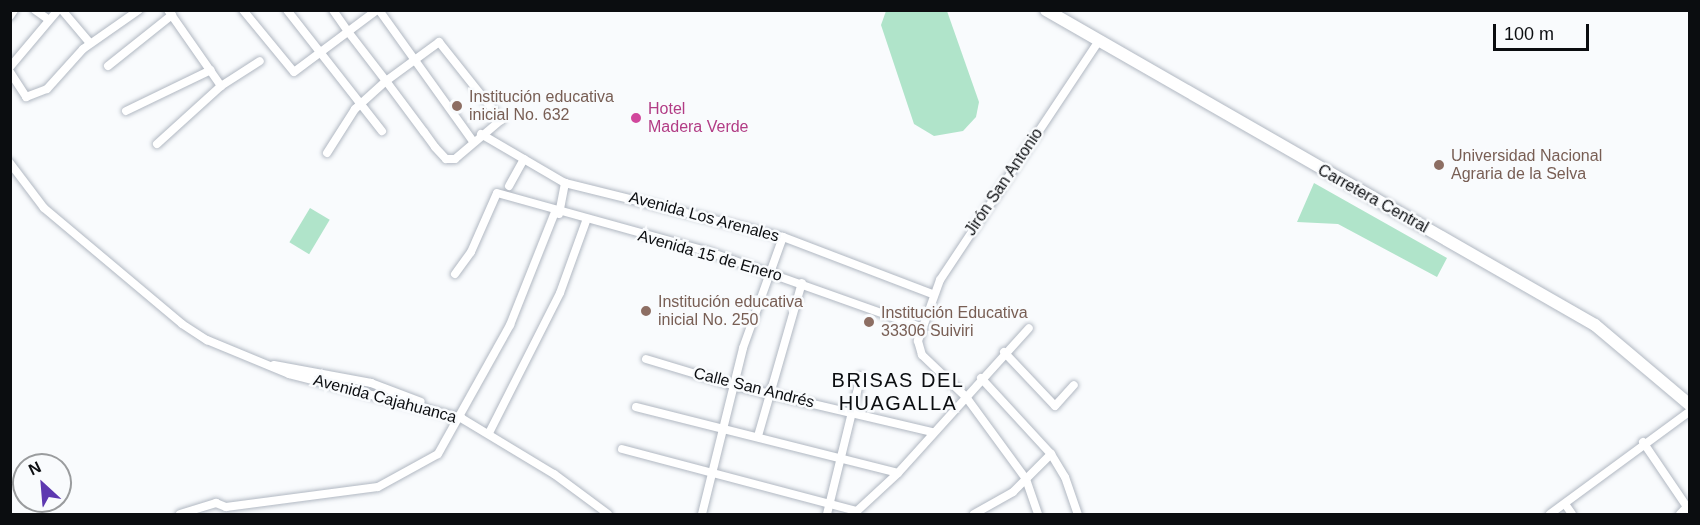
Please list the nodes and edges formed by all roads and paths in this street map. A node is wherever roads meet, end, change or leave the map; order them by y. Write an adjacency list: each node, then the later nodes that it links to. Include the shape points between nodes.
1 (14, 10): 12 (street)
2 (35, 10): 13 (street)
3 (58, 10): 13 (street)
4 (62, 10): 16 (street)
5 (139, 10): 16 (street)
6 (243, 10): 17 (street, via 294,72)
7 (287, 10): 17 (street)
8 (333, 10): 14 (street)
9 (378, 10): 14 (street); 18 (street)
10 (1046, 10): 15 (highway, Carretera Central)
11 (170, 13): 20 (street); 22 (street)
12 (10, 16)
13 (48, 19): 21 (street)
14 (349, 33): 17 (street); 24 (street)
15 (1098, 42): 43 (street, Jirón San Antonio, via 992,195); 54 (highway, Carretera Central, via 1595,325)
16 (90, 44): 23 (street, via 57,83 26,97)
17 (320, 53): 26 (street)
18 (414, 60): 24 (street); 29 (street, via 439,42 501,120); 30 (street)
19 (260, 61): 25 (street)
20 (108, 66)
21 (10, 67)
22 (211, 70): 25 (street); 27 (street)
23 (10, 72)
24 (386, 81): 26 (street); 30 (street, via 446,159 455,159)
25 (221, 86): 31 (street)
26 (360, 105): 28 (street); 32 (street, via 347,118)
27 (126, 111)
28 (382, 131)
29 (481, 135): 30 (street); 33 (street, Avenida Los Arenales)
30 (472, 140)
31 (157, 144)
32 (327, 153)
33 (524, 159): 35 (street, Avenida Los Arenales); 36 (street)
34 (10, 163): 58 (street, Avenida Cajahuanca, via 44,208 182,324 243,359)
35 (565, 183): 37 (street); 39 (street, Avenida Los Arenales)
36 (509, 186)
37 (557, 213): 38 (street, Avenida 15 de Enero); 41 (street, Avenida 15 de Enero, via 497,193 471,252); 58 (street, via 510,325)
38 (586, 221): 40 (street, Avenida 15 de Enero); 61 (street, via 560,293)
39 (783, 237): 40 (street); 43 (street, Avenida Los Arenales)
40 (770, 272): 42 (street, Avenida 15 de Enero); 50 (street)
41 (455, 274)
42 (802, 283): 44 (street, Avenida 15 de Enero); 52 (street)
43 (933, 294): 44 (street, Jirón San Antonio)
44 (921, 327): 53 (street, via 921,353)
45 (1029, 328): 46 (street)
46 (1004, 352): 49 (street); 51 (street, via 1055,406)
47 (646, 359): 50 (street, Calle San Andrés)
48 (861, 376): 56 (street)
49 (981, 378): 53 (street); 65 (street)
50 (732, 385): 52 (street, Calle San Andrés); 59 (street)
51 (1074, 385)
52 (767, 393): 56 (street, Calle San Andrés); 62 (street)
53 (966, 397): 60 (street); 69 (street)
54 (1689, 405)
55 (636, 407): 59 (street)
56 (851, 411): 60 (street, Calle San Andrés); 66 (street)
57 (1689, 411): 63 (street)
58 (461, 418): 61 (street, Avenida Cajahuanca); 73 (street, via 438,454 387,484 226,507 216,503)
59 (723, 428): 62 (street); 68 (street)
60 (933, 432): 67 (street)
61 (489, 433): 74 (street, Avenida Cajahuanca)
62 (758, 436): 66 (street)
63 (1643, 442): 71 (street); 72 (street)
64 (622, 449): 68 (street)
65 (1051, 454): 69 (street); 79 (street, via 1065,477)
66 (841, 457): 67 (street); 70 (street)
67 (898, 473): 70 (street, via 857,511)
68 (712, 474): 70 (street); 75 (street)
69 (1026, 479): 77 (street); 78 (street)
70 (830, 504): 76 (street)
71 (1565, 504): 80 (street); 81 (street)
72 (1687, 511): 82 (street)
73 (180, 514)
74 (608, 514)
75 (702, 514)
76 (827, 514)
77 (974, 514)
78 (1038, 514)
79 (1078, 514)
80 (1550, 514)
81 (1572, 514)
82 (1680, 514)

